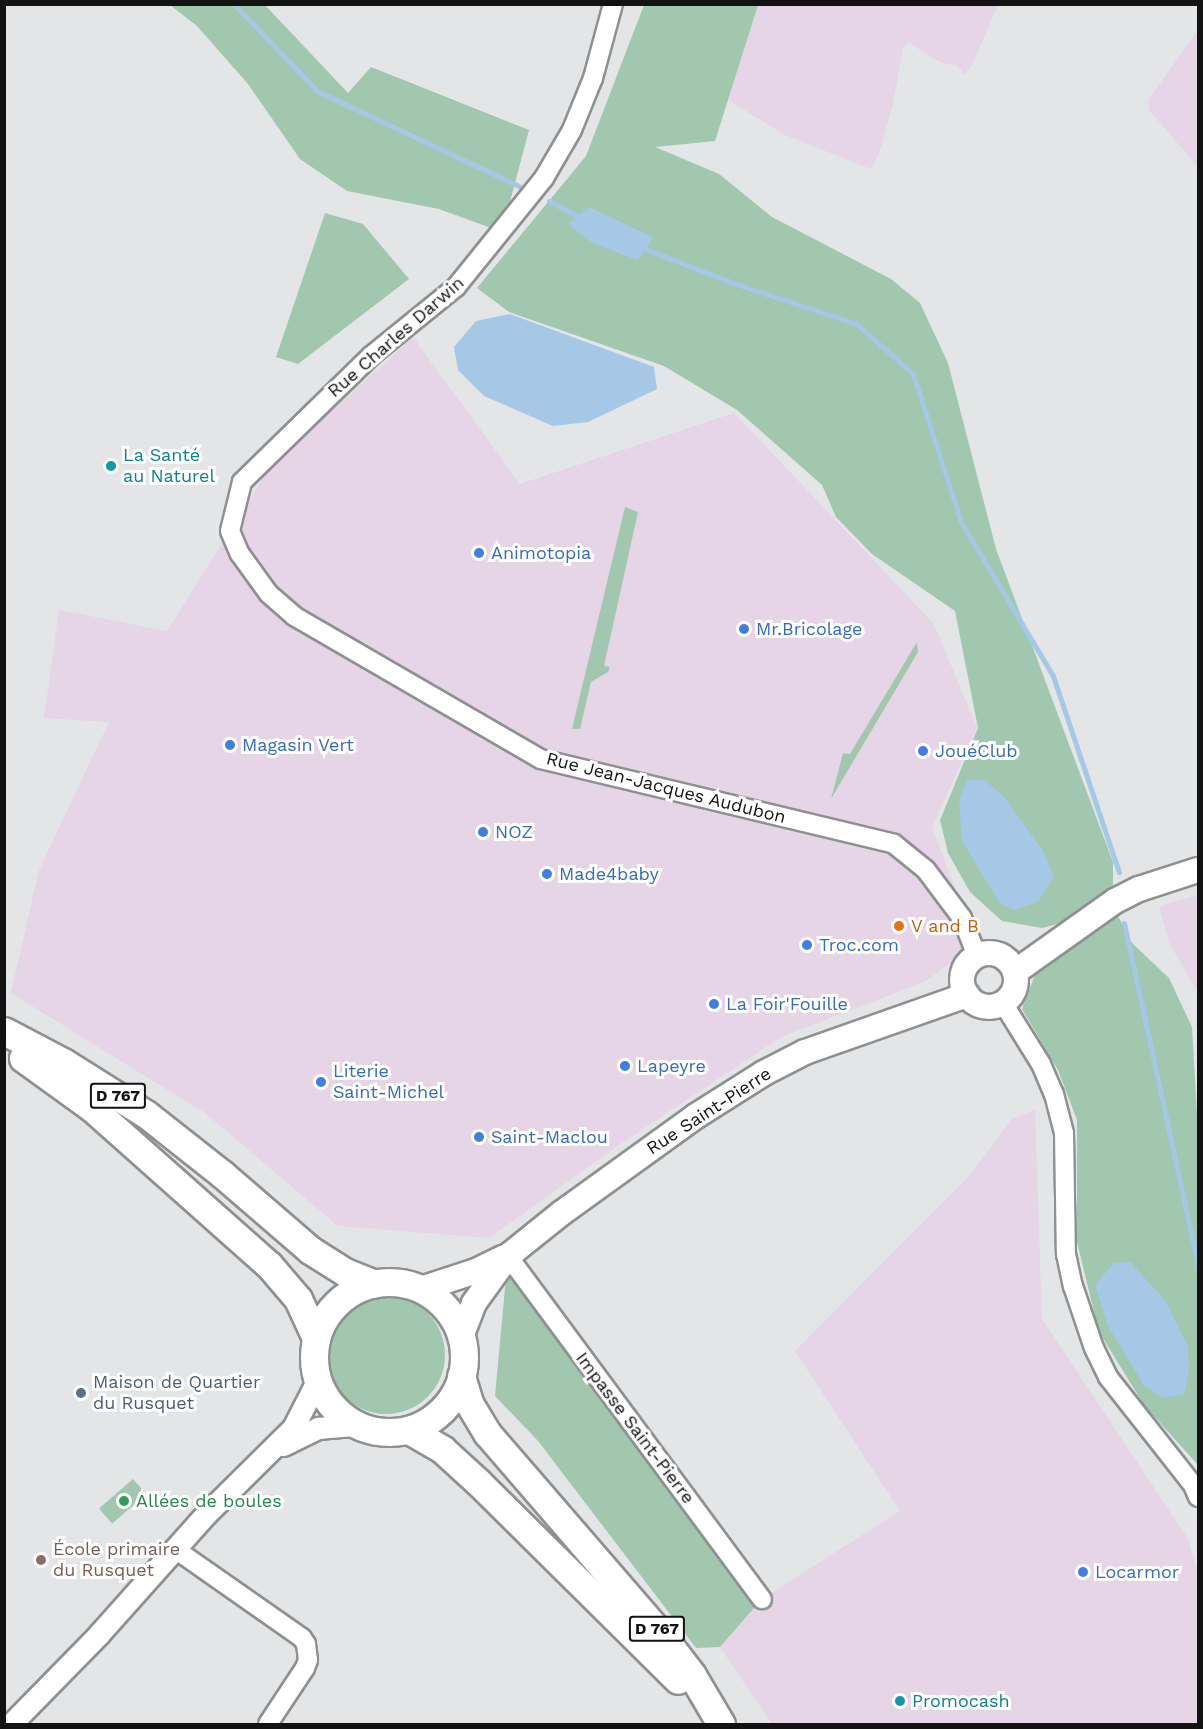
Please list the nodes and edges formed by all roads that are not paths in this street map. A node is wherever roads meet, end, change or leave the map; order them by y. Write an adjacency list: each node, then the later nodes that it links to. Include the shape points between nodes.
1 (613, 4): 2 (street, Rue Charles Darwin, via 572,130 544,178 456,287 372,355 242,482)
2 (230, 531): 4 (street, Rue Jean-Jacques Audubon, via 240,554 269,594 294,616 542,759 894,844 926,870 962,918)
3 (1198, 870): 5 (main road, via 1115,901)
4 (977, 956): 5 (main road, via 1000,956); 6 (main road, via 965,969)
5 (1015, 972): 7 (main road, via 1014,991)
6 (967, 995): 7 (main road, via 986,1007); 10 (main road, Rue Saint-Pierre, via 844,1036 764,1073 696,1116)
7 (1003, 1003): 20 (street, via 1041,1064 1054,1094 1064,1133 1066,1254 1094,1348 1108,1377)
8 (4, 1031): 11 (main road, D 767, via 63,1062 146,1114 310,1250 345,1272)
9 (4, 1045): 13 (main road, D 767, via 92,1108 269,1265 298,1299)
10 (508, 1256): 12 (main road, Rue Saint-Pierre); 14 (main road, Rue Saint-Pierre, via 474,1303); 22 (street, Impasse Saint-Pierre)
11 (374, 1284): 12 (main road, via 398,1283); 13 (main road, via 338,1302)
12 (421, 1289): 14 (main road, via 446,1309)
13 (316, 1338): 16 (main road)
14 (461, 1338): 15 (main road)
15 (461, 1376): 18 (main road, via 442,1410); 23 (main road, D 767, via 469,1403 487,1433 659,1632 692,1675)
16 (317, 1381): 17 (main road, via 336,1411); 19 (street, via 293,1428)
17 (356, 1425): 18 (main road, via 382,1432); 19 (street, via 318,1428)
18 (409, 1430): 23 (main road, D 767, via 443,1450 513,1515)
19 (272, 1451): 21 (street)
20 (1198, 1497)
21 (175, 1549): 24 (street); 25 (street, via 306,1644 305,1668)
22 (762, 1599)
23 (721, 1724)
24 (11, 1725)
25 (268, 1725)

